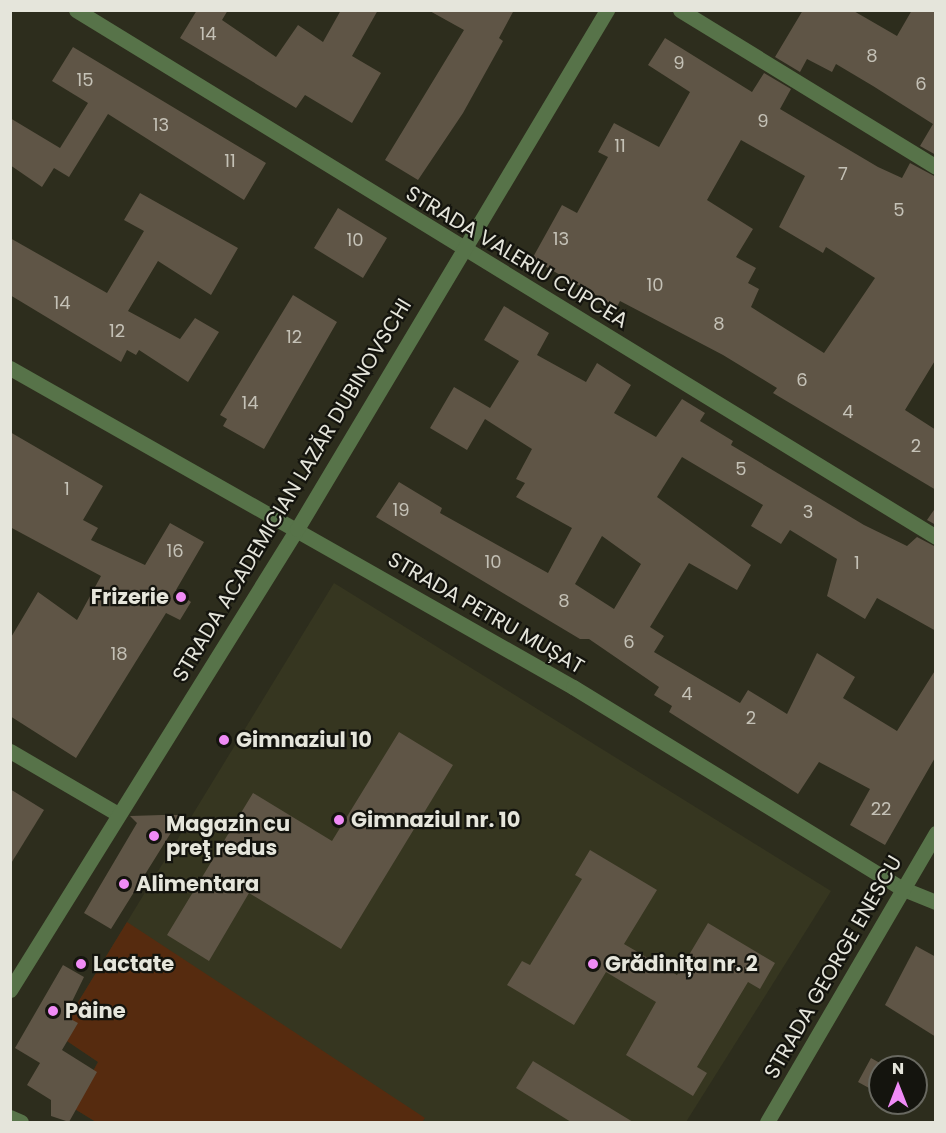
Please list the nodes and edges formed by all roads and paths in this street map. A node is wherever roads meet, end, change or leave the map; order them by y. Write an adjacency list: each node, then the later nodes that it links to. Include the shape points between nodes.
1 (76, 10): 5 (street, STRADA VALERIU CUPCEA)
2 (607, 10): 5 (street, STRADA ACADEMICIAN LAZĂR DUBINOVSCHI)
3 (680, 10): 4 (street)
4 (936, 167)
5 (463, 249): 7 (street, STRADA ACADEMICIAN LAZĂR DUBINOVSCHI); 8 (street, STRADA VALERIU CUPCEA)
6 (10, 368): 7 (street, STRADA PETRU MUȘAT)
7 (297, 529): 10 (street, STRADA ACADEMICIAN LAZĂR DUBINOVSCHI); 12 (street, STRADA PETRU MUȘAT, via 573,687)
8 (936, 537)
9 (10, 751): 10 (street)
10 (116, 813): 14 (street, STRADA ACADEMICIAN LAZĂR DUBINOVSCHI)
11 (936, 833): 12 (street, STRADA GEORGE ENESCU)
12 (901, 888): 13 (street, STRADA PETRU MUȘAT); 17 (street, STRADA GEORGE ENESCU)
13 (936, 902)
14 (10, 990)
15 (10, 1117): 16 (street)
16 (21, 1122)
17 (767, 1122)

